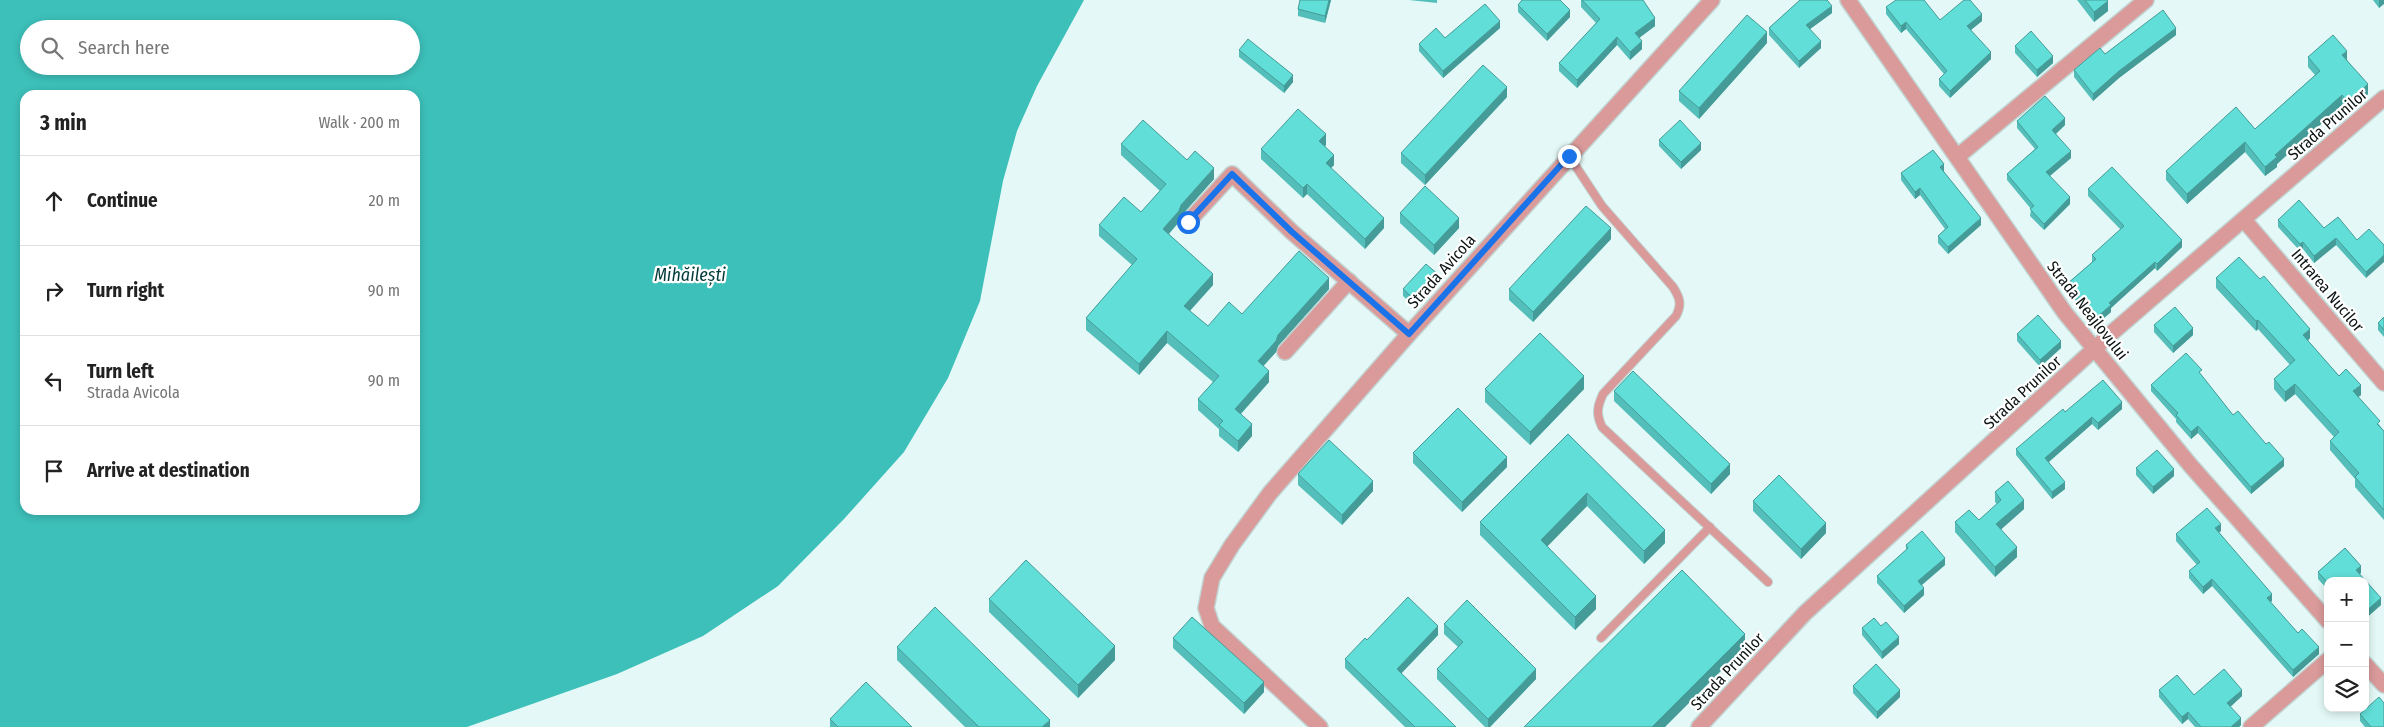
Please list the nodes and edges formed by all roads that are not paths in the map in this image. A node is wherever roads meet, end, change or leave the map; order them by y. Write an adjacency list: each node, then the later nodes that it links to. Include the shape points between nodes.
1 (1712, 0): 5 (street, Strada Avicola)
2 (1848, 0): 6 (street, Strada Neajlovului)
3 (2146, 0): 6 (street)
4 (2384, 98): 7 (street, Strada Prunilor)
5 (1569, 156): 10 (street, Strada Avicola); 14 (lane, via 1602,206 1680,297 1681,307 1676,316 1603,394 1597,416 1602,427)
6 (1957, 157): 11 (street, Strada Neajlovului, via 2054,298)
7 (2244, 220): 11 (street, Strada Prunilor); 13 (street, Intrarea Nucilor)
8 (1188, 222): 9 (street, via 1232,174)
9 (1349, 281): 10 (street); 12 (street)
10 (1409, 334): 21 (street, Strada Avicola, via 1265,500 1212,578 1206,608 1212,626)
11 (2094, 349): 16 (street, Strada Neajlovului, via 2238,522); 22 (street, Strada Prunilor, via 1805,613)
12 (1285, 352)
13 (2384, 383)
14 (1710, 527): 15 (lane); 17 (lane)
15 (1768, 582)
16 (2324, 617)
17 (1602, 638)
18 (2324, 663): 23 (street)
19 (2368, 667): 20 (street)
20 (2384, 685)
21 (1320, 727)
22 (1699, 727)
23 (2251, 727)

